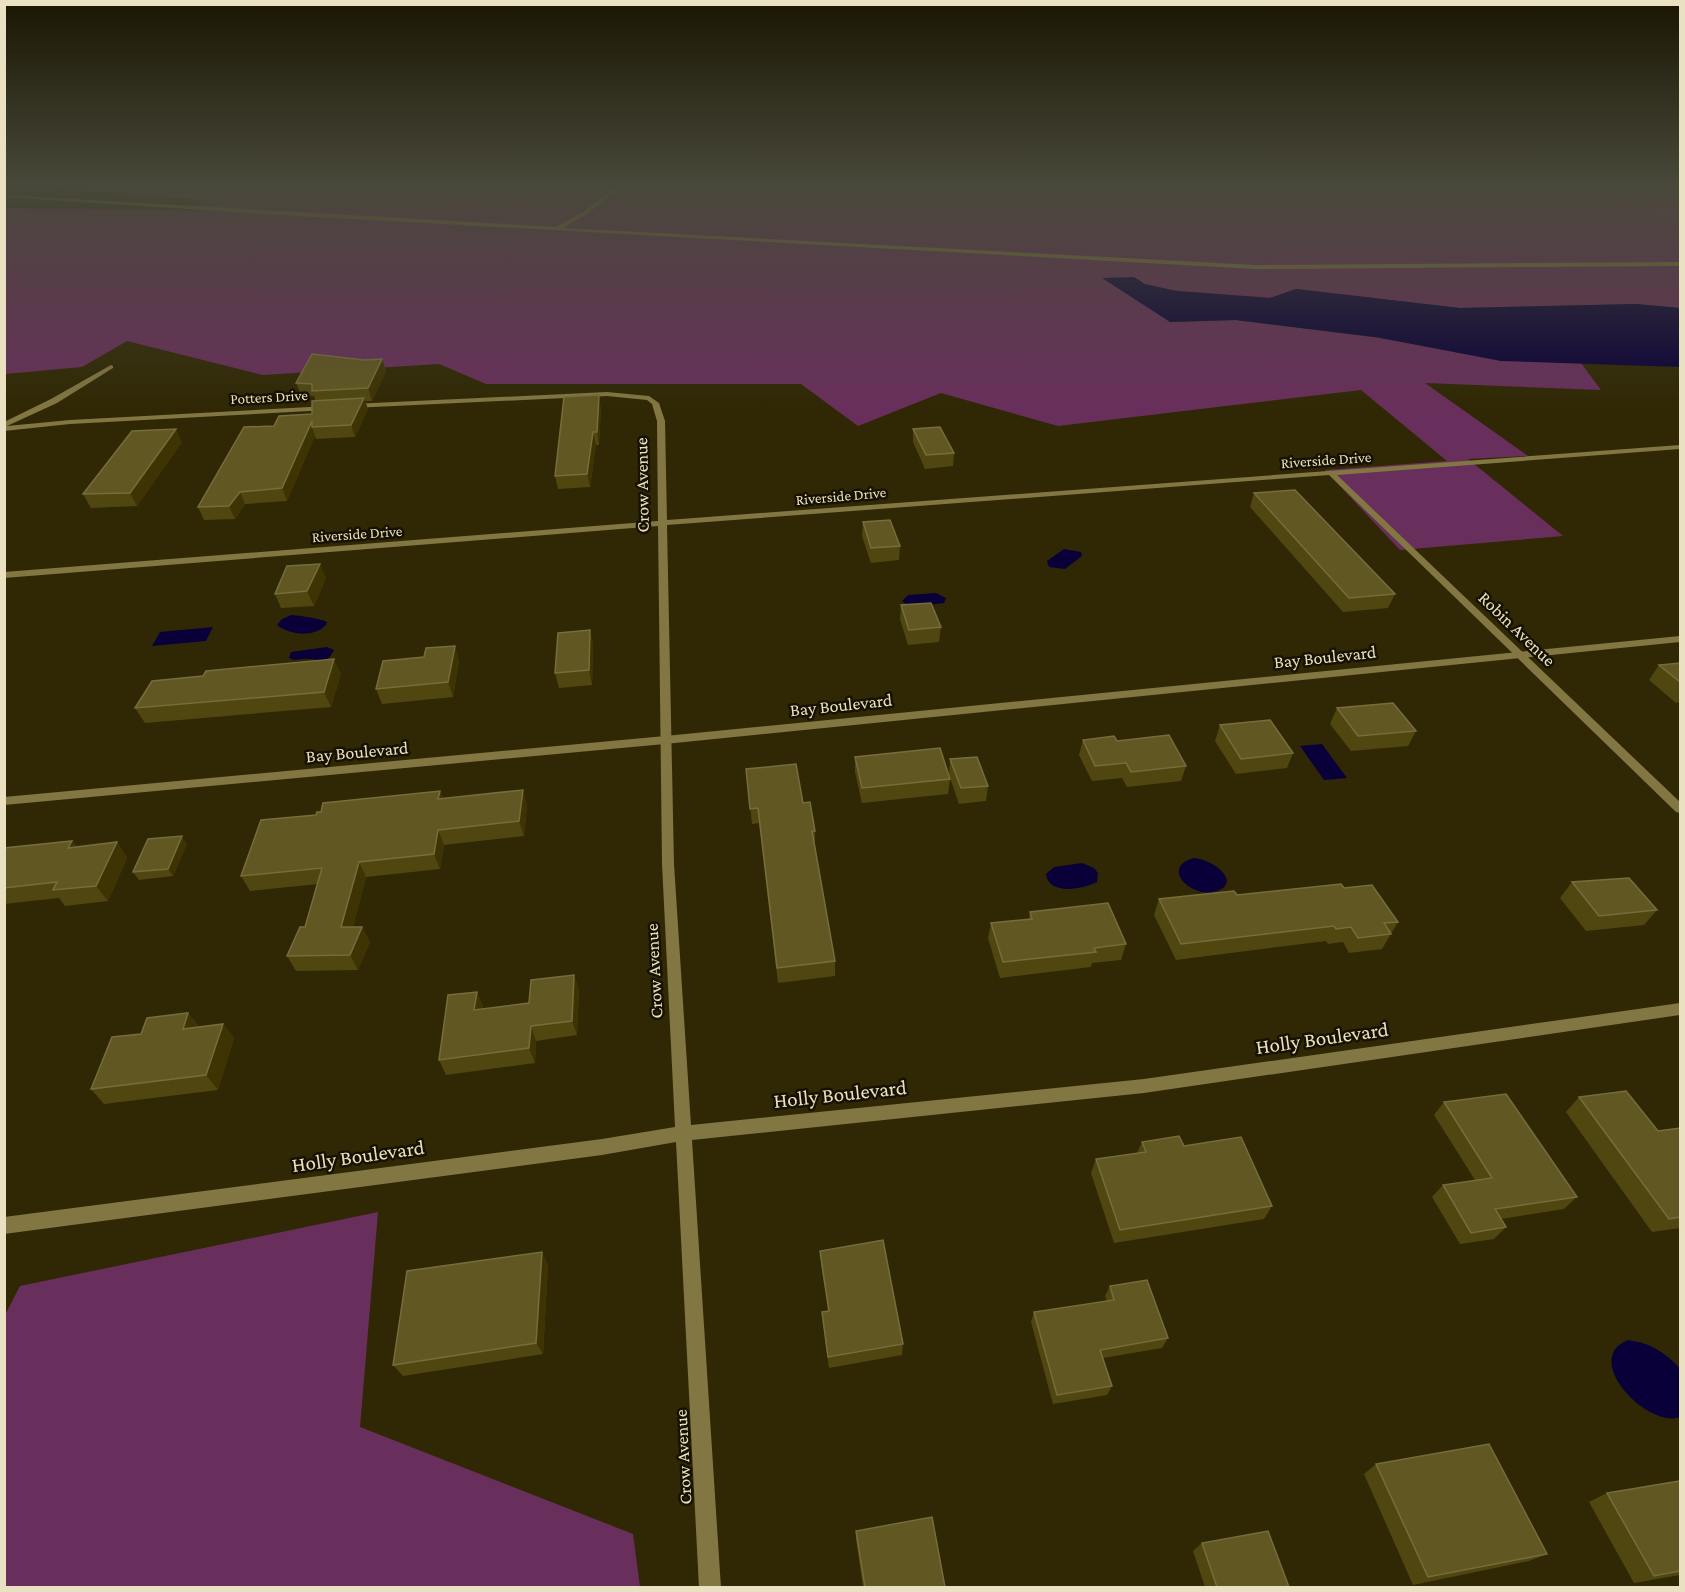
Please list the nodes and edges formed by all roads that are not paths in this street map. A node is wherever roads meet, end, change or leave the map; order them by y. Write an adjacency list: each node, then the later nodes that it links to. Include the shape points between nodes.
1 (1114, 259): 2 (street, via 1255,267)
2 (1680, 264)
3 (111, 367): 5 (street)
4 (607, 394): 5 (street, Potters Drive); 8 (street, Crow Avenue, via 641,395 655,403 661,421)
5 (4, 427)
6 (1680, 447): 7 (street, Riverside Drive)
7 (1331, 473): 8 (street, Riverside Drive); 11 (street, Robin Avenue)
8 (662, 524): 9 (street, Riverside Drive); 12 (street, Crow Avenue)
9 (4, 575)
10 (1680, 639): 11 (street, Bay Boulevard)
11 (1520, 654): 12 (street, Bay Boulevard); 14 (street, Robin Avenue)
12 (665, 740): 13 (street, Bay Boulevard); 16 (street, Crow Avenue)
13 (4, 801)
14 (1680, 809)
15 (1680, 1008): 16 (street, Holly Boulevard, via 1144,1086)
16 (683, 1133): 17 (street, Holly Boulevard); 18 (street, Crow Avenue)
17 (4, 1226)
18 (710, 1587)

